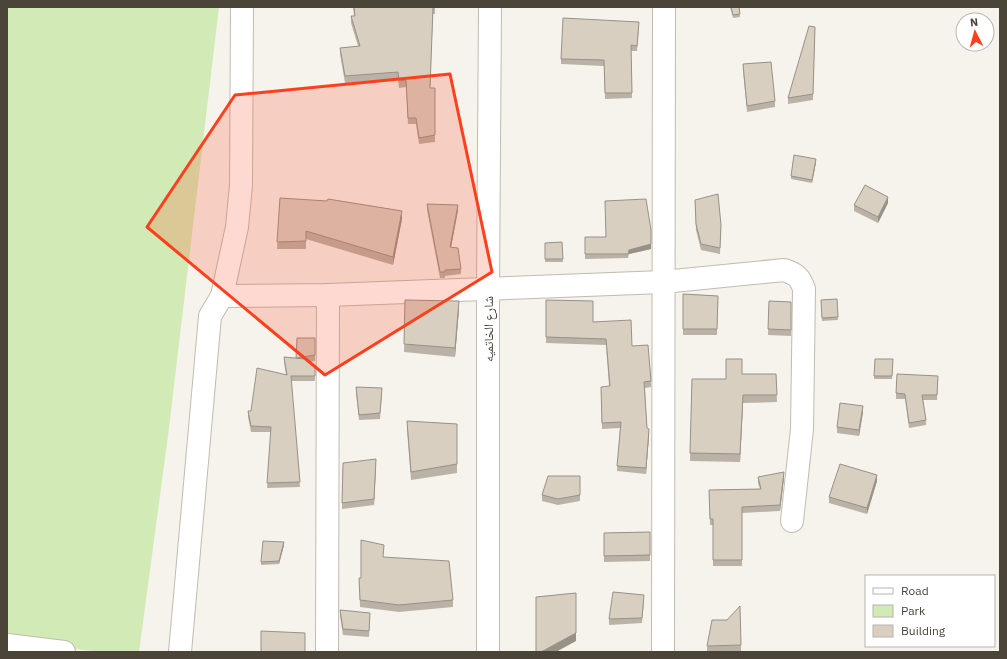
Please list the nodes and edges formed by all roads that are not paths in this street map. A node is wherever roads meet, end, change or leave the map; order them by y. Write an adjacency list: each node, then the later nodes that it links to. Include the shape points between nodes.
1 (242, 7): 7 (street, via 241,185 237,227)
2 (490, 7): 5 (street, شارع الخاتميه)
3 (664, 7): 4 (street)
4 (663, 282): 5 (street); 8 (street, via 784,270 801,279 804,289 802,429); 14 (street)
5 (488, 289): 6 (street); 13 (street, شارع الخاتميه)
6 (328, 295): 7 (street); 12 (street)
7 (222, 296): 11 (street, via 210,316)
8 (792, 521)
9 (11, 648): 10 (street)
10 (64, 652)
11 (180, 652)
12 (327, 652)
13 (488, 652)
14 (662, 652)

